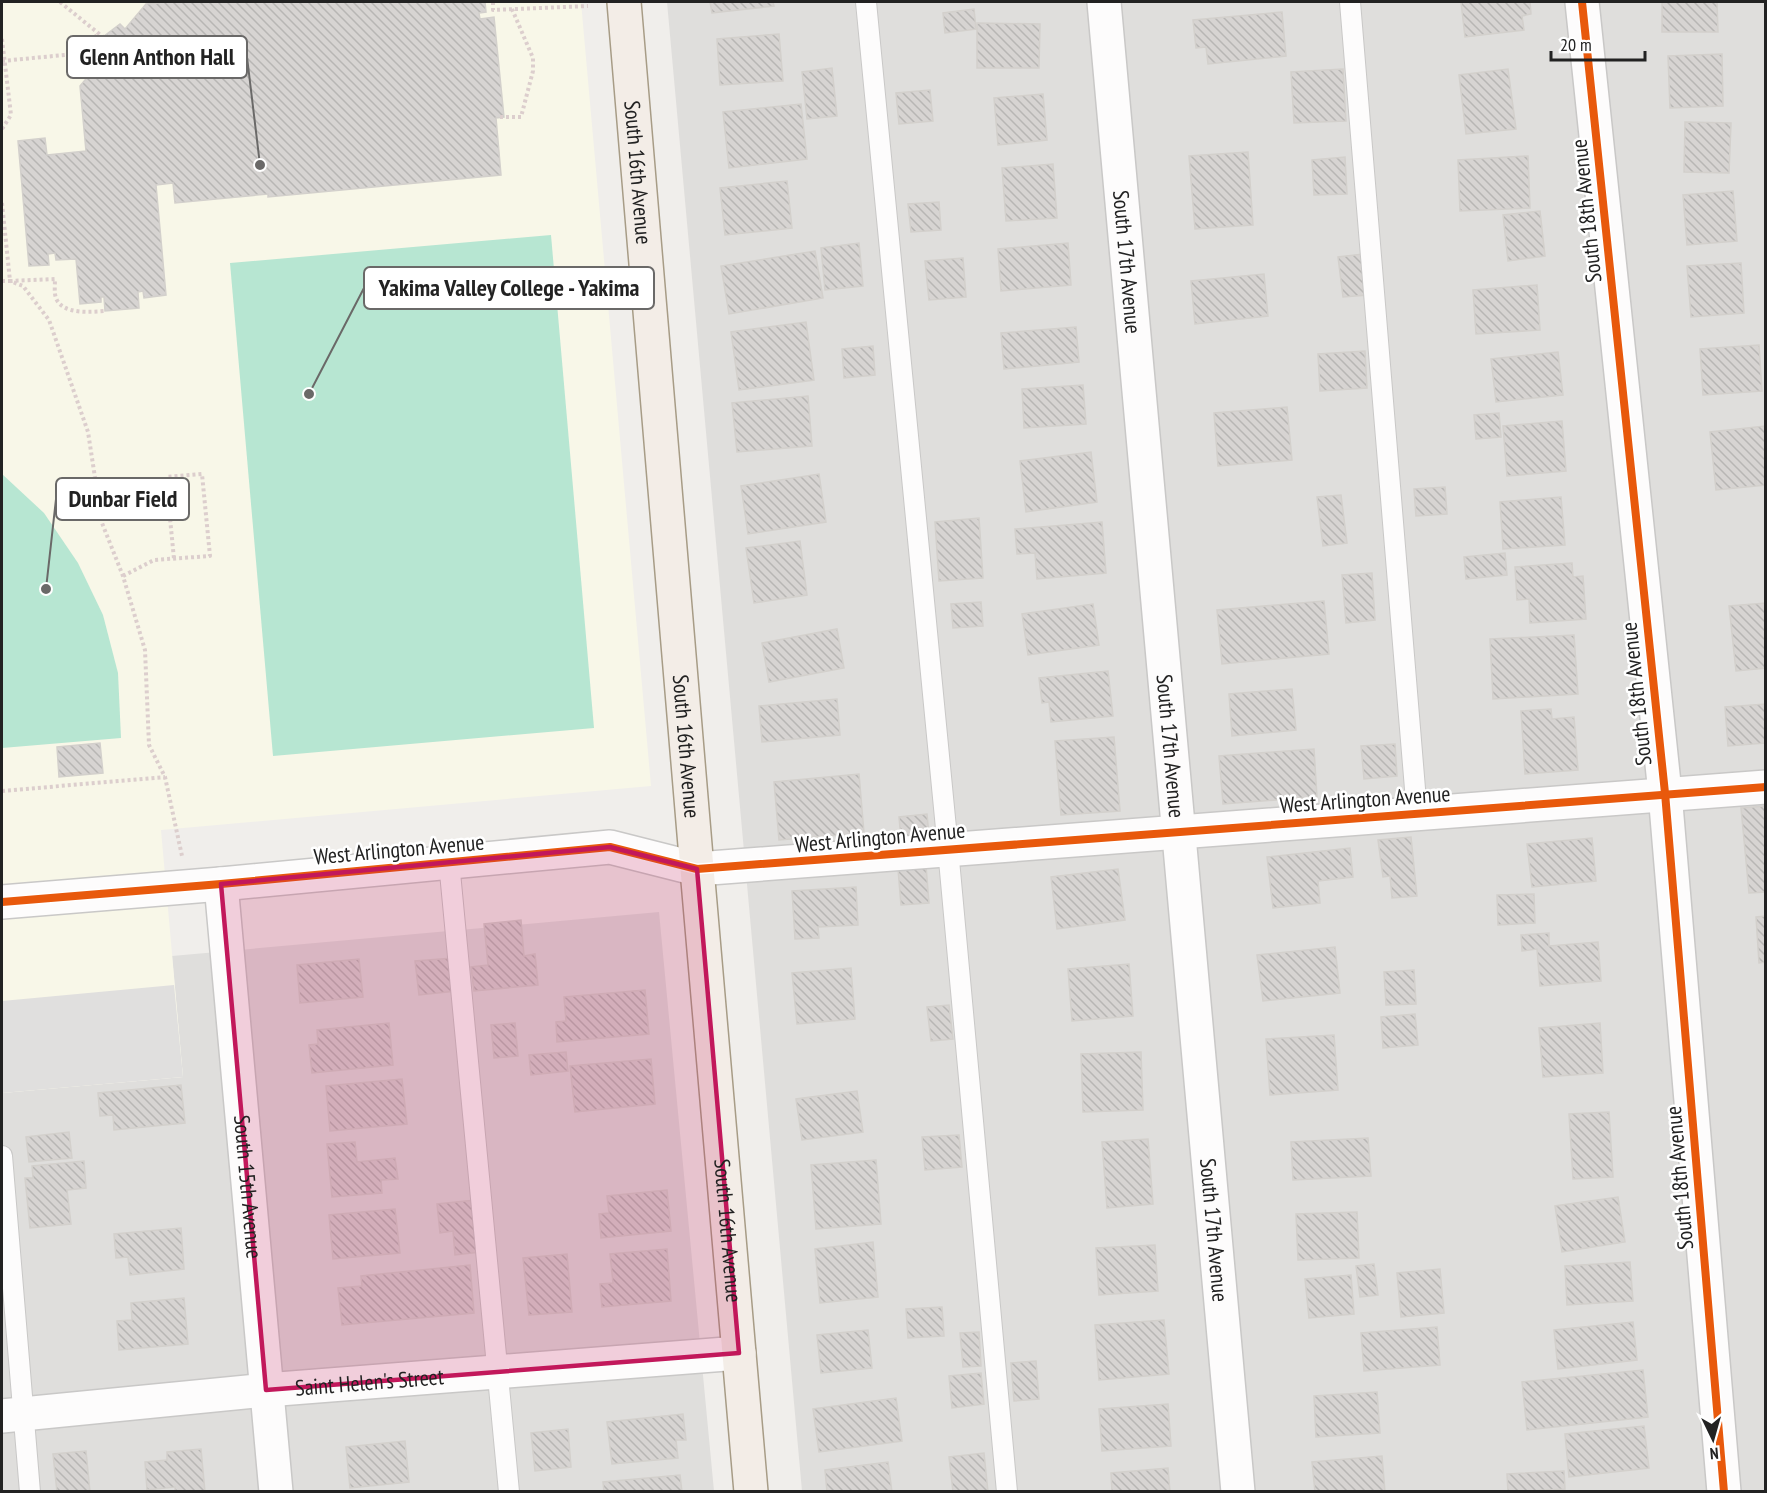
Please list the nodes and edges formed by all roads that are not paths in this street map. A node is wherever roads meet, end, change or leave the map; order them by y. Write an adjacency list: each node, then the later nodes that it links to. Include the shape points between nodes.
1 (624, 2): 12 (main road, South 16th Avenue)
2 (867, 2): 10 (lane)
3 (1104, 2): 9 (street, South 17th Avenue)
4 (1350, 2): 8 (lane)
5 (1582, 2): 7 (street, South 18th Avenue)
6 (1766, 786): 7 (street, West Arlington Avenue)
7 (1665, 793): 8 (street, West Arlington Avenue); 26 (street, South 18th Avenue)
8 (1418, 813): 9 (street, West Arlington Avenue)
9 (1178, 831): 10 (street, West Arlington Avenue); 25 (street, South 17th Avenue)
10 (948, 849): 12 (street, West Arlington Avenue); 24 (lane)
11 (449, 862): 12 (street, West Arlington Avenue, via 610,847); 13 (street, West Arlington Avenue); 17 (lane)
12 (697, 869): 16 (main road, South 16th Avenue)
13 (221, 884): 14 (street, West Arlington Avenue); 18 (street, South 15th Avenue)
14 (2, 902)
15 (2, 1156): 19 (lane)
16 (739, 1353): 17 (street, Saint Helen's Street); 23 (main road, South 16th Avenue)
17 (498, 1372): 18 (street, Saint Helen's Street); 22 (lane)
18 (266, 1390): 19 (street, Saint Helen's Street); 21 (street, South 15th Avenue)
19 (12, 1415): 20 (lane)
20 (30, 1491)
21 (276, 1491)
22 (509, 1491)
23 (751, 1491)
24 (1007, 1491)
25 (1238, 1491)
26 (1724, 1491)

